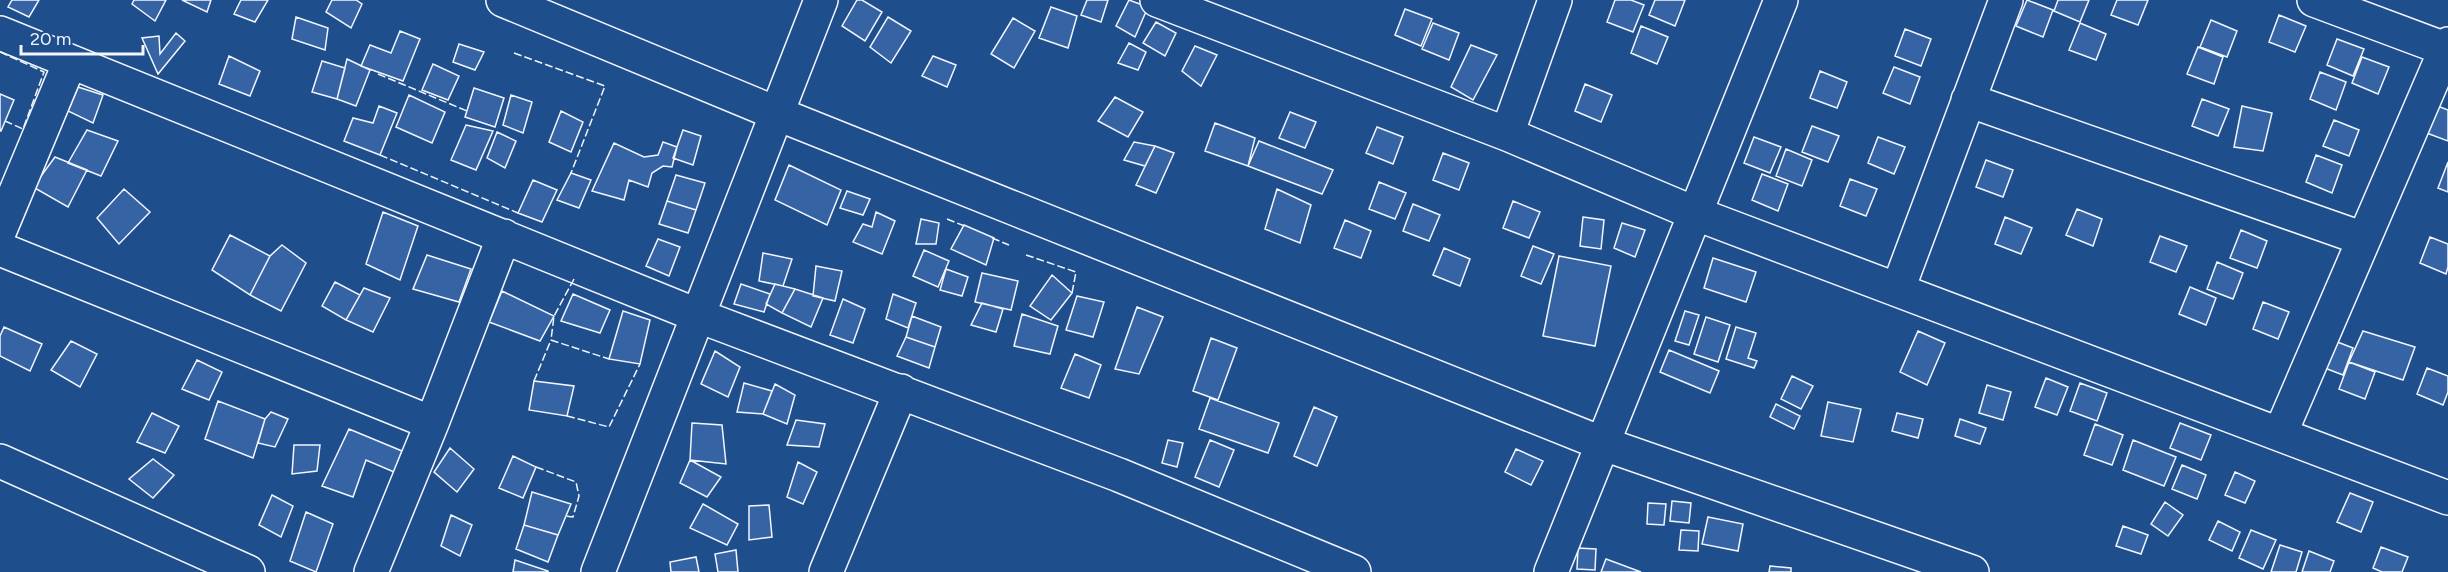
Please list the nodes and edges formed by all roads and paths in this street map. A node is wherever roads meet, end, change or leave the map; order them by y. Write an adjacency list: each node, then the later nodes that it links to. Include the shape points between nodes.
1 (503, 0): 12 (street)
2 (821, 0): 12 (street)
3 (1157, 0): 13 (street)
4 (1555, 0): 13 (street)
5 (1781, 0): 14 (street)
6 (2006, 0): 11 (street)
7 (2314, 0): 9 (street)
8 (0, 33): 10 (street)
9 (2447, 48): 17 (street)
10 (70, 62): 15 (street); 16 (street)
11 (1968, 100): 17 (street); 19 (street)
12 (778, 114): 20 (street); 24 (street)
13 (1507, 134): 14 (street)
14 (1694, 213): 19 (street); 24 (street)
15 (0, 230)
16 (504, 236): 20 (street); 22 (street)
17 (2364, 239): 23 (street)
18 (0, 249): 22 (street)
19 (1898, 290): 23 (street)
20 (699, 316): 21 (street); 30 (street)
21 (902, 391): 27 (street, via 1119,474); 31 (street)
22 (432, 423): 29 (street)
23 (2280, 434): 26 (street)
24 (1601, 443): 33 (street); 34 (street)
25 (0, 461): 28 (street)
26 (2448, 498)
27 (1305, 563): 32 (street)
28 (248, 572)
29 (371, 572)
30 (598, 572)
31 (826, 572)
32 (1354, 572)
33 (1551, 572)
34 (1972, 572)

